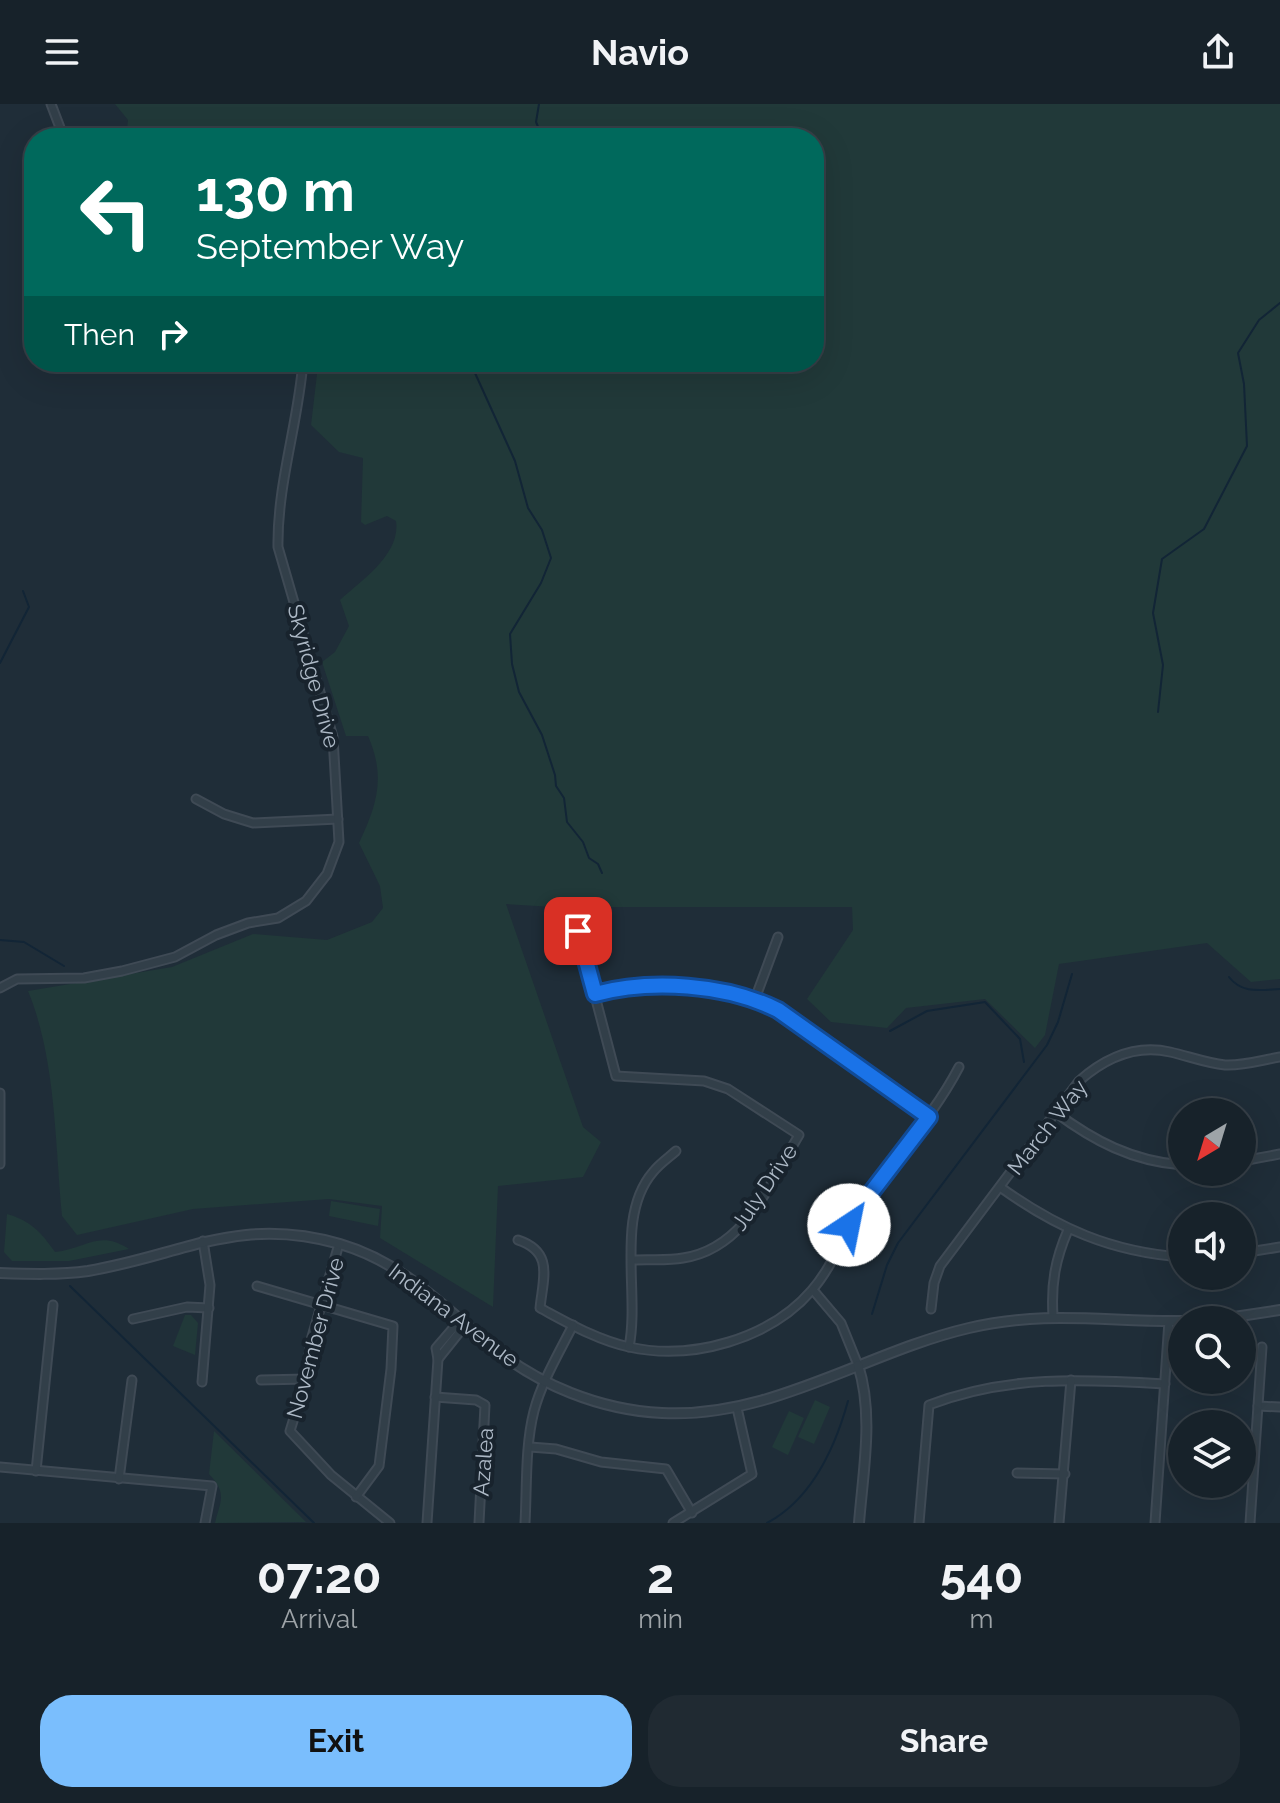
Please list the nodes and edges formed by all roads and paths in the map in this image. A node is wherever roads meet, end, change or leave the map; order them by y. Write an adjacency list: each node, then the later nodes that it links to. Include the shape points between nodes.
1 (51, 104): 2 (street)
2 (60, 128)
3 (302, 372): 5 (street, Skyridge Drive, via 277,516 278,547 333,737)
4 (196, 799): 5 (street, via 253,823)
5 (338, 819): 8 (street, Skyridge Drive, via 339,842 327,874 306,901 278,918 248,923 175,957 122,971 84,978 17,979)
6 (578, 931): 9 (street)
7 (778, 937): 10 (street)
8 (0, 988)
9 (595, 994): 10 (street, via 642,985); 29 (street, July Drive, via 616,1076 704,1081 728,1089 799,1135 752,1214 722,1244 683,1258)
10 (755, 999): 15 (street)
11 (1280, 1057): 14 (street, March Way, via 1229,1065 1166,1051 1128,1052 1093,1069)
12 (959, 1067): 15 (street)
13 (0, 1093): 20 (street)
14 (1055, 1112): 19 (street, via 1104,1145); 21 (street, March Way)
15 (929, 1117): 32 (street, via 860,1207)
16 (676, 1151): 29 (street, via 653,1172 634,1209)
17 (1280, 1154): 18 (street)
18 (1256, 1158)
19 (1168, 1162)
20 (0, 1164)
21 (1000, 1187): 22 (street); 36 (street, March Way, via 940,1266)
22 (1068, 1230): 28 (street, via 1127,1249); 39 (street, via 1051,1282)
23 (518, 1240): 43 (street, via 534,1247 544,1263 540,1308)
24 (203, 1241): 25 (street, Indiana Avenue, via 277,1233); 30 (street, Indiana Avenue, via 88,1271); 35 (street)
25 (339, 1244): 34 (street, November Drive); 42 (street, Indiana Avenue, via 405,1274)
26 (1280, 1247): 27 (street)
27 (1256, 1251)
28 (1168, 1255)
29 (633, 1260): 45 (street)
30 (0, 1273)
31 (257, 1286): 34 (street)
32 (813, 1290): 45 (street, via 790,1311 737,1339 686,1351); 47 (street, via 841,1323)
33 (53, 1305): 61 (street)
34 (321, 1305): 48 (street, November Drive); 65 (street, via 393,1326 379,1466)
35 (209, 1308): 40 (street, via 187,1307); 53 (street)
36 (931, 1309)
37 (1280, 1310): 38 (street)
38 (1256, 1314)
39 (1053, 1316): 41 (street, Indiana Avenue); 47 (street, Indiana Avenue, via 969,1328)
40 (133, 1319)
41 (1168, 1321)
42 (464, 1322): 52 (street, Indiana Avenue); 55 (street, via 438,1359)
43 (573, 1325): 45 (street); 52 (street)
44 (1168, 1337): 54 (street)
45 (629, 1347)
46 (1262, 1347): 56 (street)
47 (858, 1365): 58 (street, Indiana Avenue); 73 (street, via 865,1386 866,1425)
48 (306, 1379): 50 (street); 65 (street, November Drive, via 290,1431)
49 (132, 1380): 64 (street)
50 (261, 1380)
51 (1071, 1380): 54 (street); 63 (street); 74 (street, via 1001,1385 929,1405)
52 (545, 1381): 58 (street, Indiana Avenue, via 639,1411); 59 (street, via 531,1424)
53 (202, 1382)
54 (1165, 1384): 76 (street)
55 (435, 1397): 69 (street); 70 (street, Azalea, via 485,1405)
56 (1258, 1406): 57 (street); 77 (street)
57 (1280, 1407)
58 (737, 1408): 66 (street, via 752,1474)
59 (530, 1447): 66 (street, via 666,1469); 71 (street)
60 (0, 1467): 61 (street)
61 (36, 1471): 64 (street)
62 (1017, 1473): 63 (street)
63 (1065, 1474): 75 (street)
64 (119, 1479): 67 (street, via 212,1486)
65 (356, 1497): 68 (street)
66 (692, 1513): 72 (street)
67 (205, 1523)
68 (390, 1523)
69 (427, 1523)
70 (479, 1523)
71 (525, 1523)
72 (673, 1523)
73 (859, 1523)
74 (919, 1523)
75 (1059, 1523)
76 (1155, 1523)
77 (1250, 1523)

